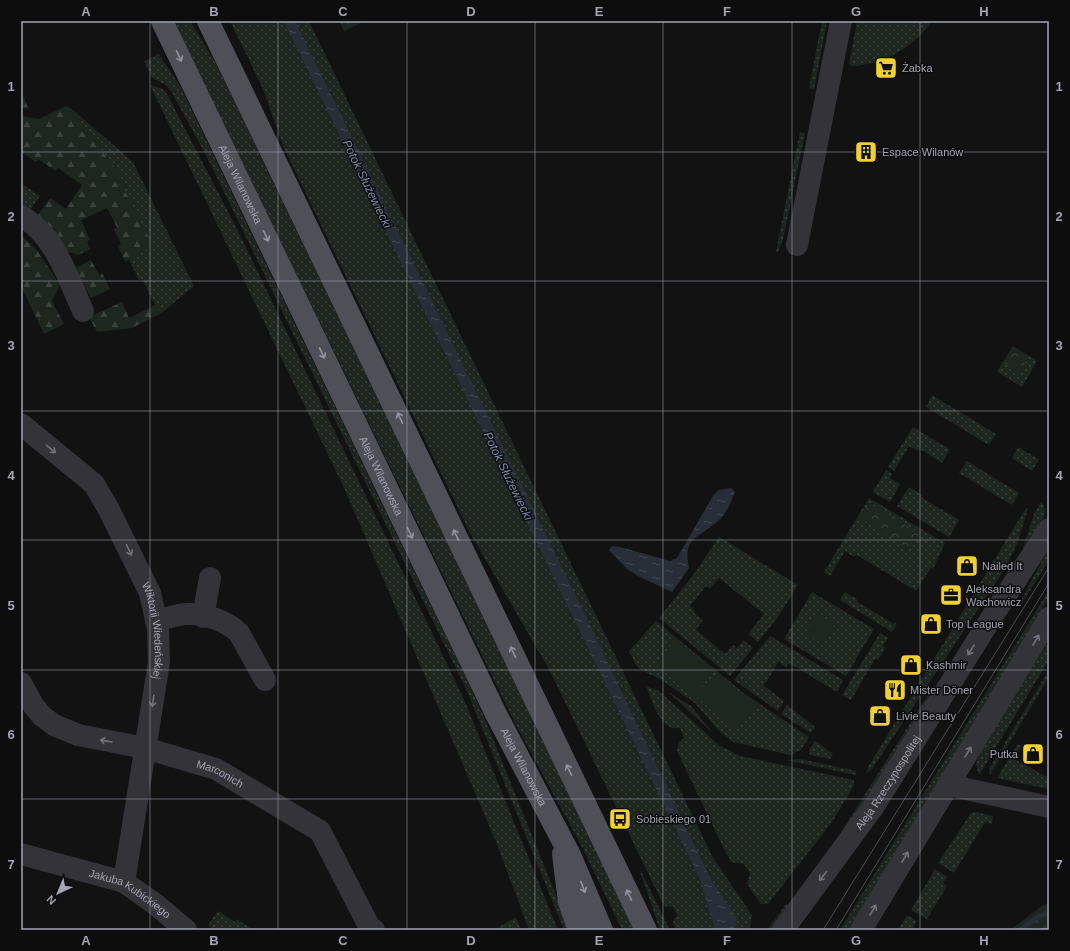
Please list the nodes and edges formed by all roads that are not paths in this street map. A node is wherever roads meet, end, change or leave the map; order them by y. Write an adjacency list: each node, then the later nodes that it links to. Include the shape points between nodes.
1 (162, 21): 18 (main road, Aleja Wilanowska, one-way to 18, via 496,714)
2 (208, 21): 25 (main road, one-way to 2)
3 (841, 21): 5 (street)
4 (21, 216): 6 (street, via 47,239)
5 (797, 245)
6 (83, 311)
7 (21, 424): 12 (street, Wiktorii Wiedeńskiej, one-way to 12, via 94,484 110,510 150,593)
8 (1049, 529): 26 (street, Aleja Rzeczypospolitej, one-way to 26, via 874,806)
9 (210, 578): 10 (street)
10 (203, 617): 12 (street, via 187,614); 13 (street, via 221,620 233,627 248,647)
11 (1049, 618): 16 (street, one-way to 11)
12 (156, 621): 15 (street, Wiktorii Wiedeńskiej, one-way to 15, via 159,662)
13 (265, 680)
14 (21, 682): 15 (street, Marconich, one-way to 14, via 78,736 54,725 33,705)
15 (144, 748): 20 (street, Wiktorii Wiedeńskiej); 21 (street, Marconich, via 216,769 320,831)
16 (948, 785): 17 (street); 27 (street, one-way to 16)
17 (1049, 807)
18 (561, 839): 23 (main road, via 566,888); 24 (main road, Aleja Wilanowska, one-way to 24)
19 (21, 854): 20 (street, Jakuba Kubickiego)
20 (124, 882): 22 (street, Jakuba Kubickiego)
21 (374, 924)
22 (186, 930)
23 (579, 930)
24 (602, 930)
25 (646, 930)
26 (784, 930)
27 (861, 930)

